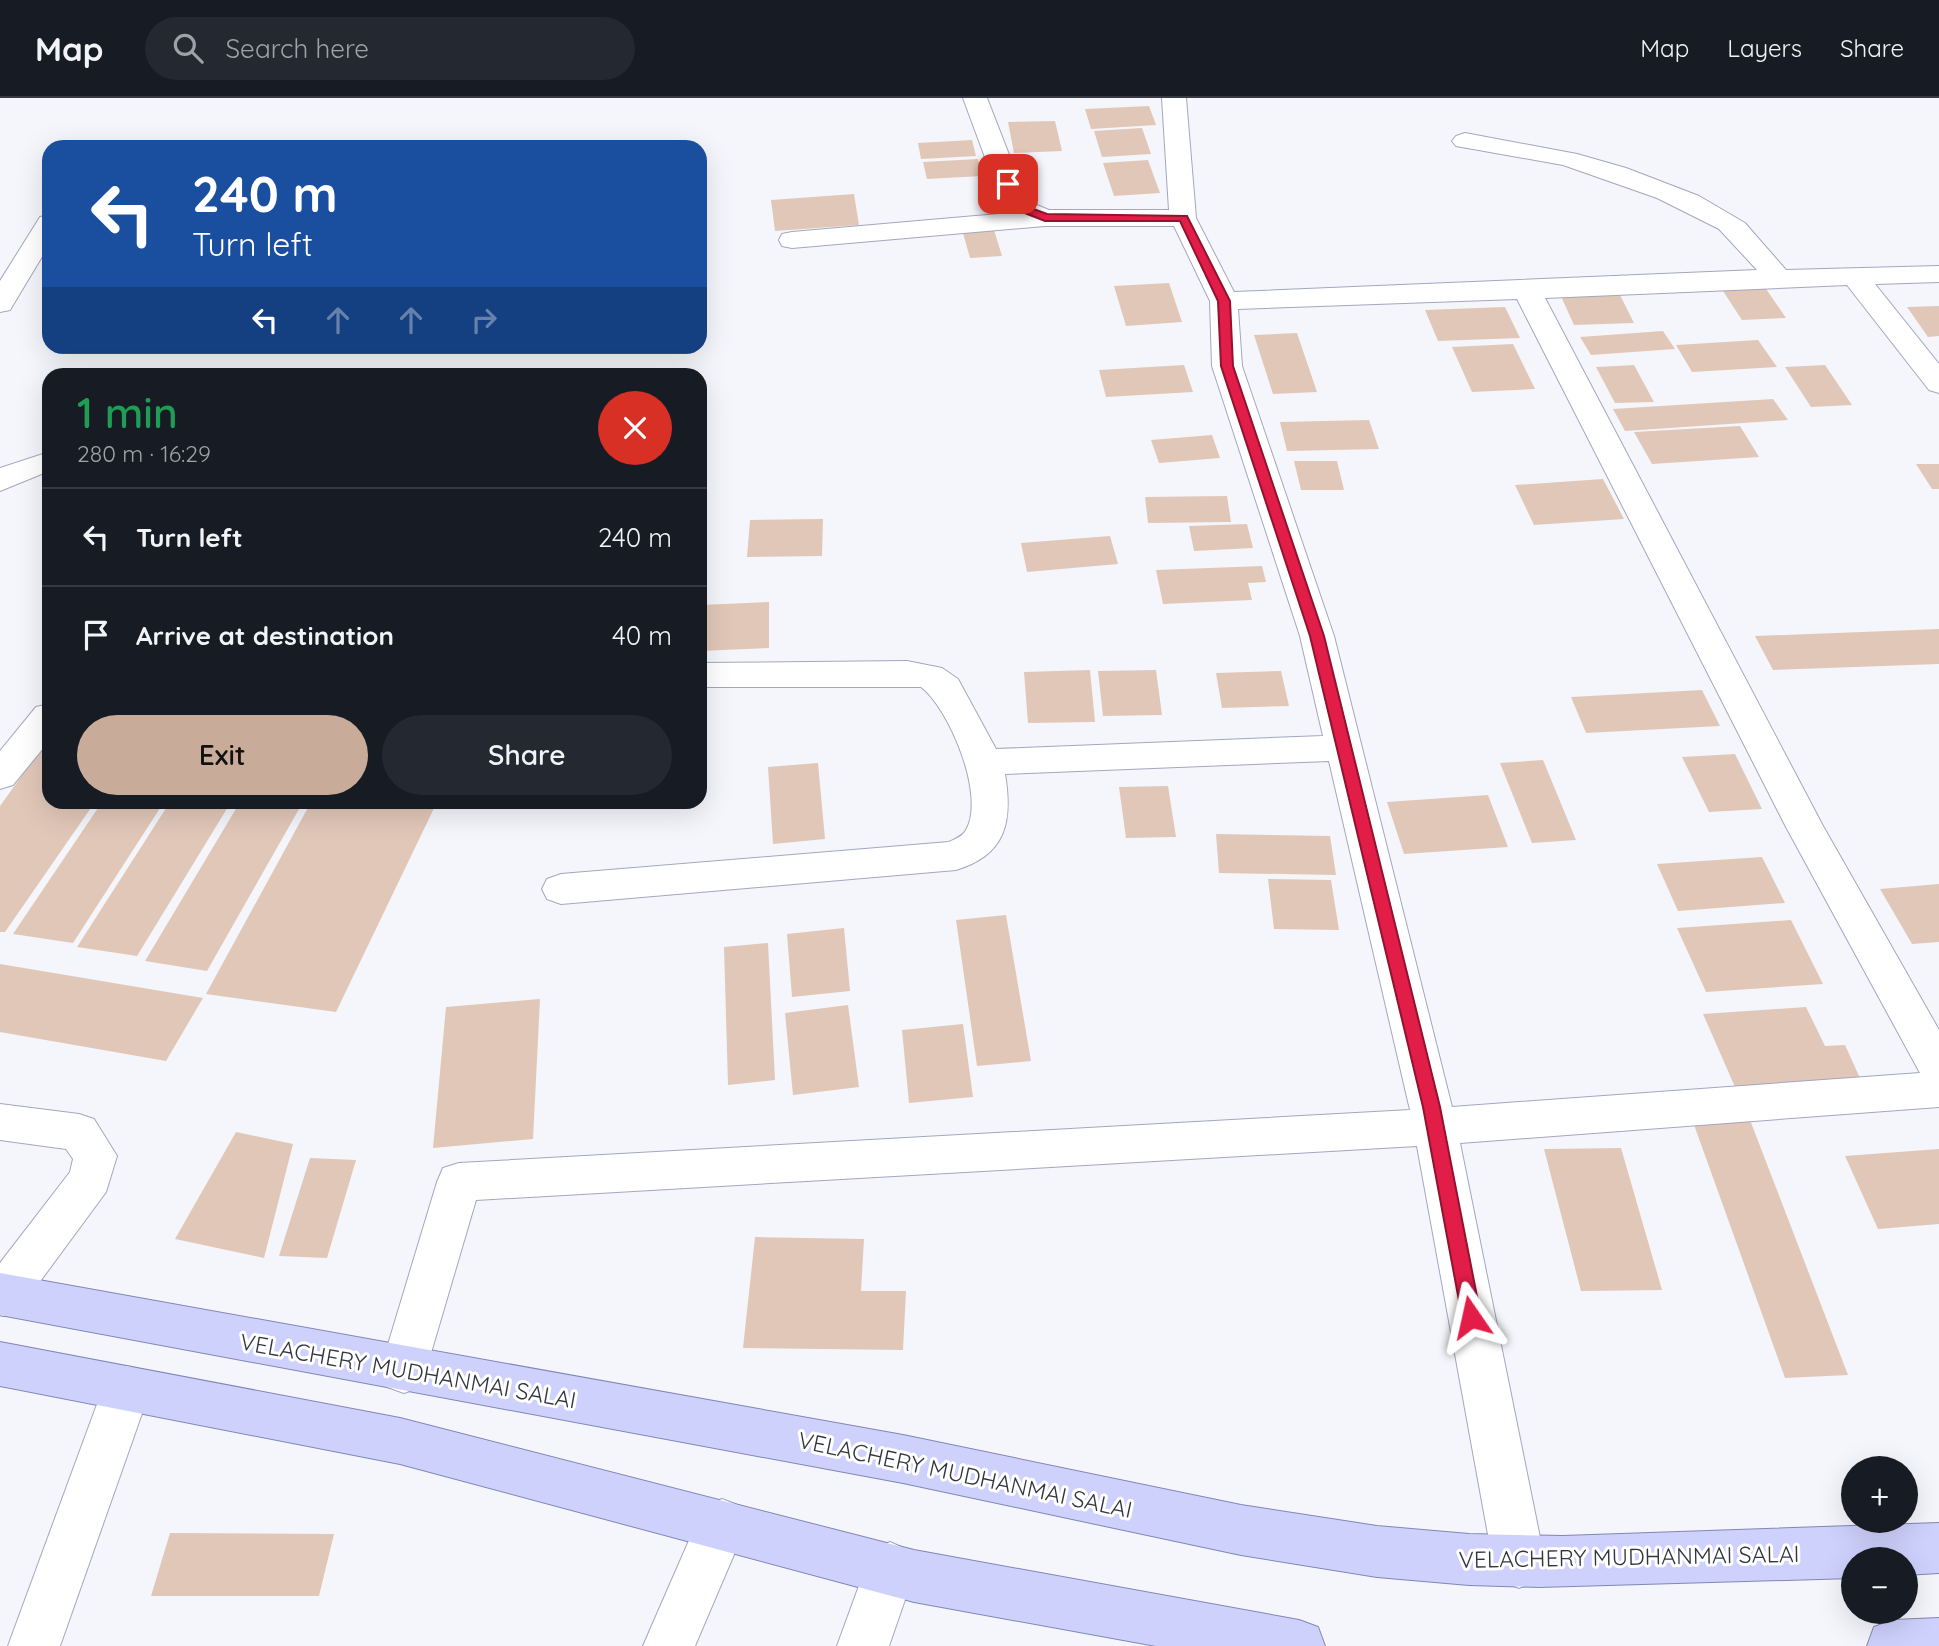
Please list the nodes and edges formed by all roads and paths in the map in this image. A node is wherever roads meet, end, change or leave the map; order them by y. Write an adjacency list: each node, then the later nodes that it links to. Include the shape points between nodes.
1 (975, 98): 4 (street, via 1016,206)
2 (1174, 98): 5 (street)
3 (1465, 142): 10 (street, via 1574,158 1693,203 1743,236)
4 (1045, 218): 5 (street); 7 (street)
5 (1184, 218): 12 (street)
6 (42, 235): 13 (street)
7 (792, 240)
8 (1939, 274): 9 (street)
9 (1854, 275): 10 (street); 14 (street)
10 (1778, 278): 11 (street)
11 (1527, 290): 12 (street); 23 (street, via 1805,827)
12 (1224, 301): 19 (street, via 1227,366 1317,636)
13 (0, 304)
14 (1939, 384)
15 (42, 463): 16 (street)
16 (0, 481)
17 (707, 675): 20 (street, via 930,676 946,688)
18 (42, 725): 21 (street)
19 (1343, 748): 20 (street); 26 (street)
20 (985, 762): 22 (street, via 988,824 979,843 956,856)
21 (0, 776)
22 (561, 889)
23 (1939, 1069)
24 (1939, 1089): 26 (street)
25 (0, 1122): 27 (street, via 79,1132 95,1156 90,1178)
26 (1434, 1127): 29 (street, via 459,1182); 33 (street)
27 (2, 1295): 29 (main road, VELACHERY MUDHANMAI SALAI)
28 (0, 1364): 30 (main road)
29 (404, 1371): 33 (main road, VELACHERY MUDHANMAI SALAI, via 908,1460 1211,1527 1443,1558)
30 (127, 1388): 31 (main road, via 400,1441); 36 (street)
31 (722, 1524): 34 (main road); 37 (street)
32 (1939, 1548): 33 (main road, VELACHERY MUDHANMAI SALAI)
33 (1518, 1562)
34 (890, 1568): 38 (street); 39 (main road)
35 (1939, 1644): 40 (main road)
36 (34, 1646)
37 (670, 1646)
38 (863, 1646)
39 (1298, 1646)
40 (1893, 1646)

